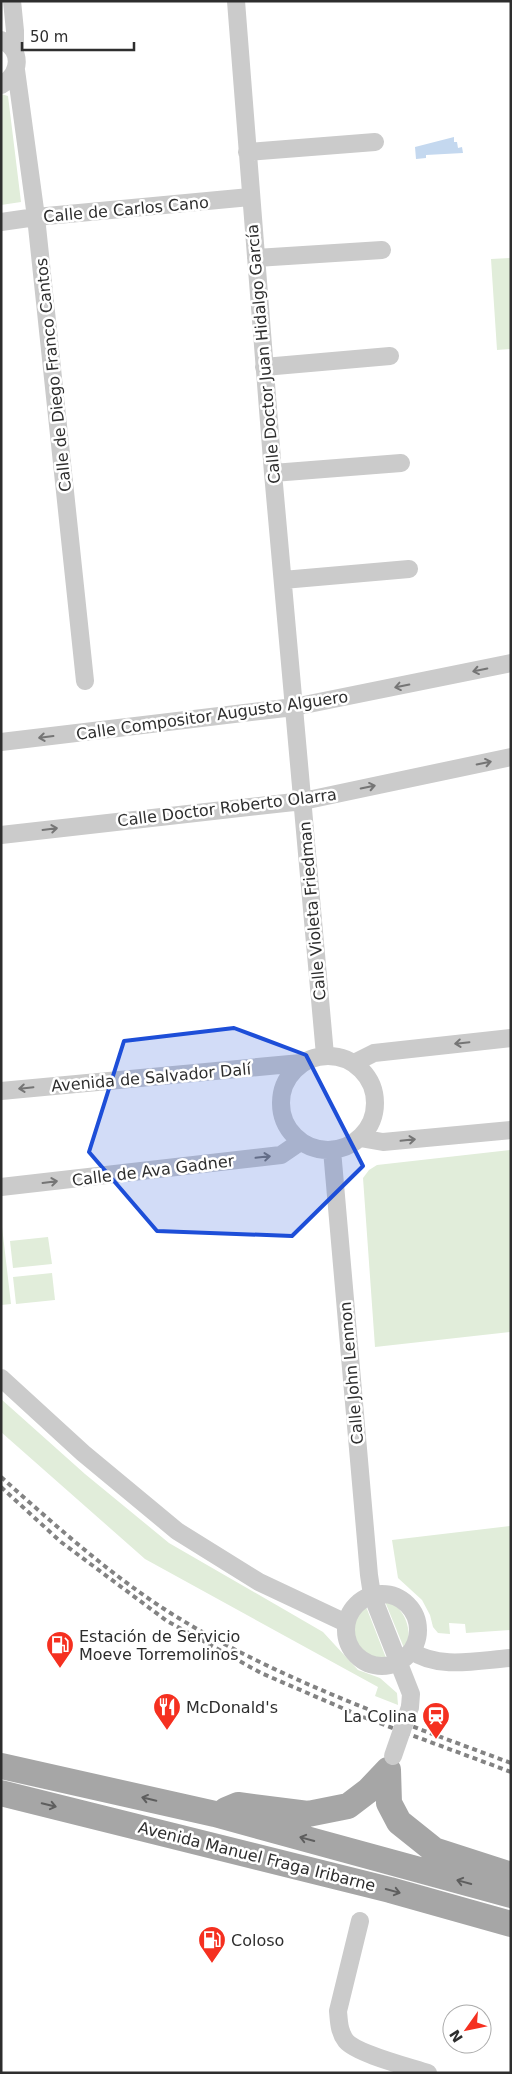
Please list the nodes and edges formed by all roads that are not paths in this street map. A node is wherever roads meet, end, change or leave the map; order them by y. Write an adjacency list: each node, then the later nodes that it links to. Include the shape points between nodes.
1 (12, 1): 3 (street, via 15,31)
2 (236, 1): 7 (street, Calle Doctor Juan Hidalgo García)
3 (8, 46): 4 (street, Calle de Diego Franco Cantos, via 17,61)
4 (16, 70): 5 (street); 9 (street, Calle de Diego Franco Cantos)
5 (1, 85)
6 (375, 142): 7 (street)
7 (247, 152): 8 (street, Calle Doctor Juan Hidalgo García)
8 (250, 197): 9 (street, Calle de Carlos Cano); 12 (street, Calle Doctor Juan Hidalgo García)
9 (36, 217): 10 (street, Calle de Carlos Cano); 20 (street, Calle de Diego Franco Cantos)
10 (1, 222)
11 (382, 250): 12 (street)
12 (256, 258): 14 (street, Calle Doctor Juan Hidalgo García)
13 (390, 356): 14 (street)
14 (264, 366): 16 (street, Calle Doctor Juan Hidalgo García)
15 (400, 463): 16 (street)
16 (273, 472): 18 (street, Calle Doctor Juan Hidalgo García)
17 (409, 569): 18 (street)
18 (283, 580): 21 (street, Calle Doctor Juan Hidalgo García)
19 (511, 664): 21 (street, Calle Compositor Augusto Alguero, one-way to 21)
20 (85, 681)
21 (294, 707): 22 (street, Calle Compositor Augusto Alguero, one-way to 22); 24 (street, Calle Violeta Friedman)
22 (1, 742)
23 (511, 757): 24 (street, Calle Doctor Roberto Olarra, one-way to 23)
24 (303, 801): 25 (street, Calle Doctor Roberto Olarra, one-way to 24); 27 (street, Calle Violeta Friedman)
25 (1, 835)
26 (511, 1038): 29 (street, one-way to 29, via 374,1053)
27 (325, 1055): 28 (street); 29 (street)
28 (301, 1063): 30 (street, Avenida de Salvador Dalí, one-way to 30); 33 (street, via 290,1073 280,1102 282,1117)
29 (354, 1063): 32 (street, via 372,1085 375,1099 371,1120)
30 (1, 1091)
31 (511, 1130): 32 (street, one-way to 31, via 383,1142)
32 (360, 1138): 34 (street, via 347,1147)
33 (300, 1142): 34 (street); 35 (street, Calle de Ava Gadner, one-way to 33, via 281,1155)
34 (332, 1150): 37 (street, Calle John Lennon)
35 (1, 1188)
36 (1, 1378): 38 (street, via 83,1453 177,1531 259,1582)
37 (372, 1595): 38 (street, via 355,1605); 39 (street, via 394,1596 411,1609 418,1630); 41 (street, Calle John Lennon)
38 (346, 1623): 41 (street, via 345,1635 355,1656 375,1666)
39 (412, 1651): 40 (street, via 423,1659 453,1662); 41 (street)
40 (511, 1658)
41 (398, 1663): 42 (street, Calle John Lennon, bridge, via 411,1694 410,1707)
42 (390, 1763): 45 (main road, via 369,1790); 47 (main road, via 389,1804)
43 (1, 1766): 46 (main road, Avenida Manuel Fraga Iribarne, one-way to 43)
44 (1, 1793): 51 (main road, Avenida Manuel Fraga Iribarne, one-way to 51, via 390,1890)
45 (348, 1806): 46 (main road, via 308,1814 238,1805); 47 (main road, via 370,1807)
46 (215, 1814): 49 (main road, Avenida Manuel Fraga Iribarne, one-way to 46)
47 (399, 1822): 48 (main road, via 434,1850)
48 (511, 1875)
49 (511, 1895)
50 (360, 1921): 52 (street, via 338,2011 344,2039 364,2052)
51 (511, 1924)
52 (428, 2073)

